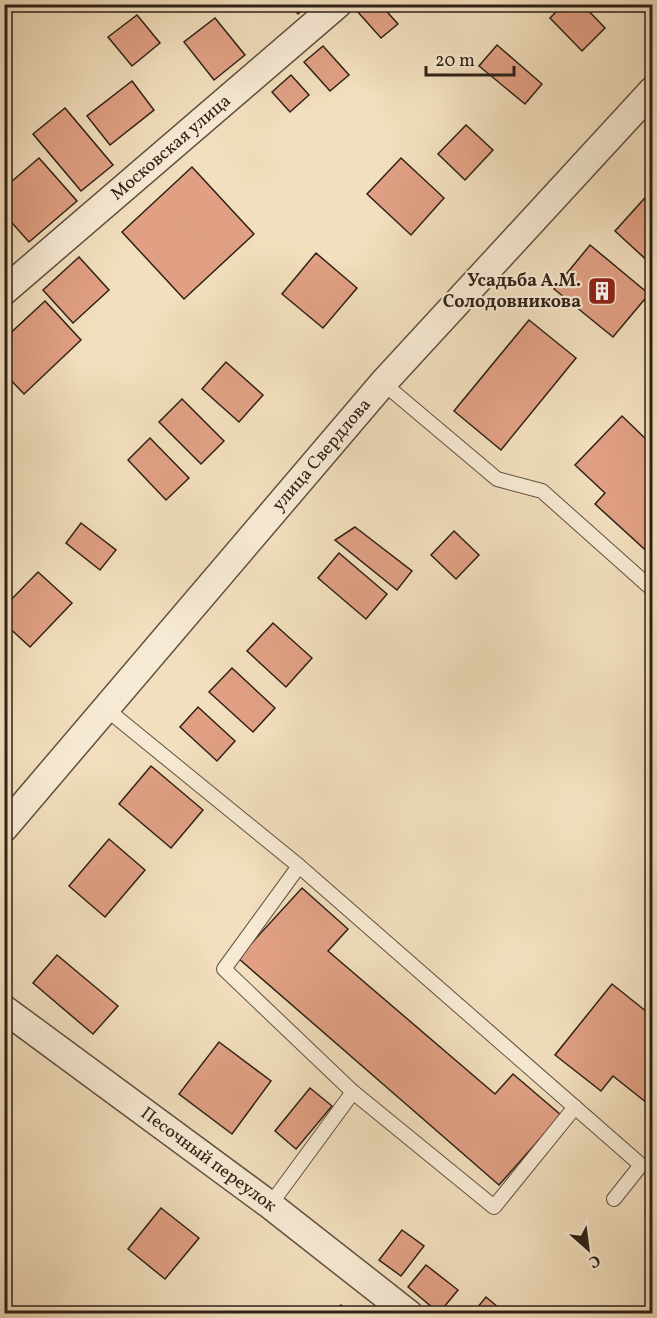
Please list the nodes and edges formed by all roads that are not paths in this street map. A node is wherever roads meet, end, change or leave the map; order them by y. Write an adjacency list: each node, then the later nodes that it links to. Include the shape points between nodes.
1 (338, 4): 3 (street, Московская улица)
2 (652, 92): 4 (street, улица Свердлова)
3 (4, 291)
4 (383, 383): 5 (lane, via 497,479 542,491); 6 (street, улица Свердлова)
5 (652, 588)
6 (105, 708): 7 (street, улица Свердлова); 8 (lane)
7 (4, 828)
8 (299, 866): 10 (lane, via 224,969); 11 (lane)
9 (4, 1009): 13 (street, Песочный переулок)
10 (353, 1092): 11 (lane, via 494,1207); 13 (lane)
11 (575, 1107): 12 (lane, via 641,1165)
12 (614, 1199)
13 (270, 1205): 14 (street, Песочный переулок)
14 (409, 1314)

